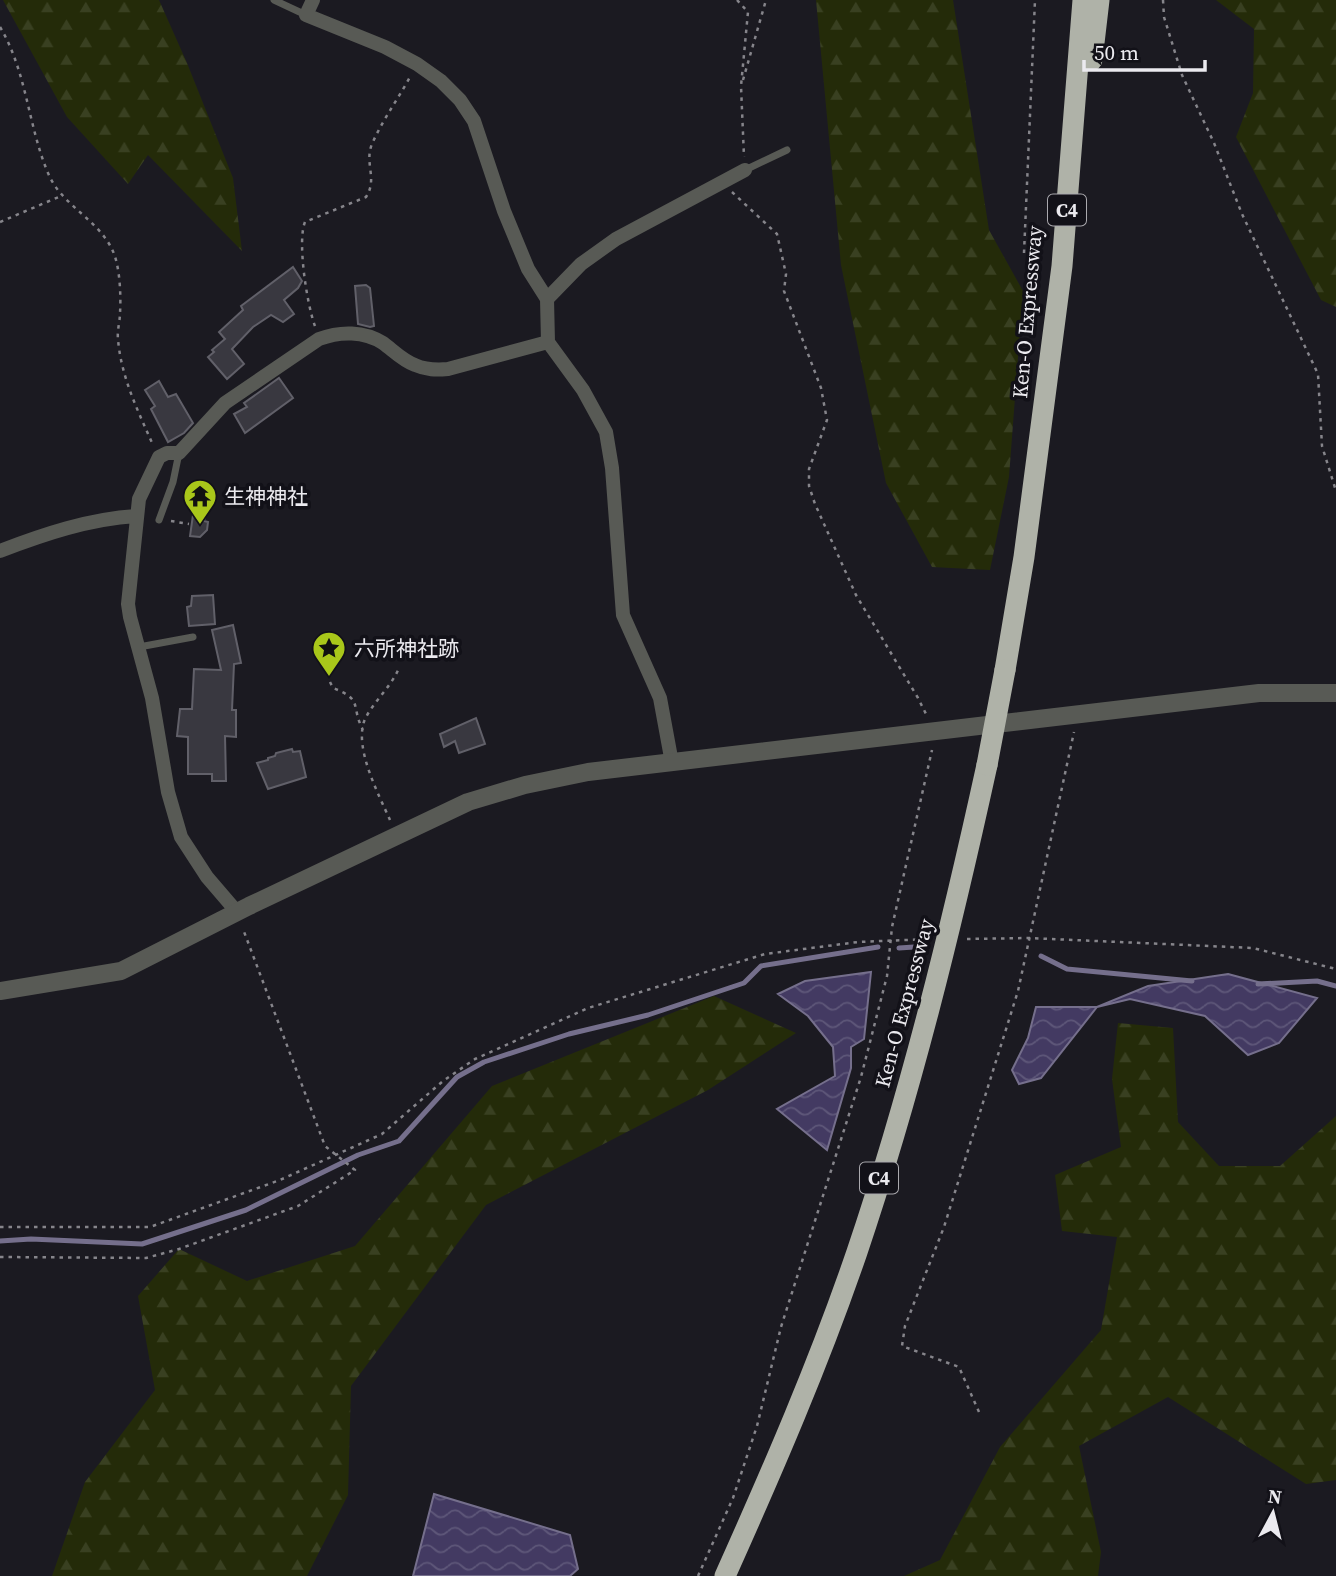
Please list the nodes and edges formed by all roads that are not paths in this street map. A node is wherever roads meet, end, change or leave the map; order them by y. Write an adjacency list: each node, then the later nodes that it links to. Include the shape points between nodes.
1 (274, 0): 6 (lane)
2 (313, 0): 6 (street)
3 (1075, 0): 12 (highway, Ken-O Expressway / C4)
4 (1083, 0): 9 (highway, Ken-O Expressway / C4)
5 (1099, 0): 9 (highway, via 1080,162)
6 (306, 15): 10 (street, via 417,64 460,100 474,121 528,269)
7 (787, 150): 8 (lane)
8 (745, 170): 10 (street, via 616,239 581,264)
9 (1062, 266): 12 (highway, Ken-O Expressway / C4)
10 (547, 299): 11 (street)
11 (548, 342): 13 (street, via 431,370 402,359 370,336 333,334 225,403); 20 (street, via 606,432 623,615 660,698)
12 (1043, 419): 23 (highway, Ken-O Expressway / C4, bridge, via 987,765 912,1073 857,1252 791,1429)
13 (179, 453): 14 (street, via 159,457); 15 (lane)
14 (136, 516): 16 (street, via 110,517 43,534); 18 (street, via 128,604)
15 (159, 520)
16 (0, 551)
17 (193, 637): 18 (lane)
18 (139, 647): 21 (street, via 181,838)
19 (1336, 693): 20 (street, via 1259,693)
20 (672, 763): 21 (street, via 588,772 468,802)
21 (237, 912): 22 (street, via 121,971)
22 (0, 991)
23 (725, 1576)

